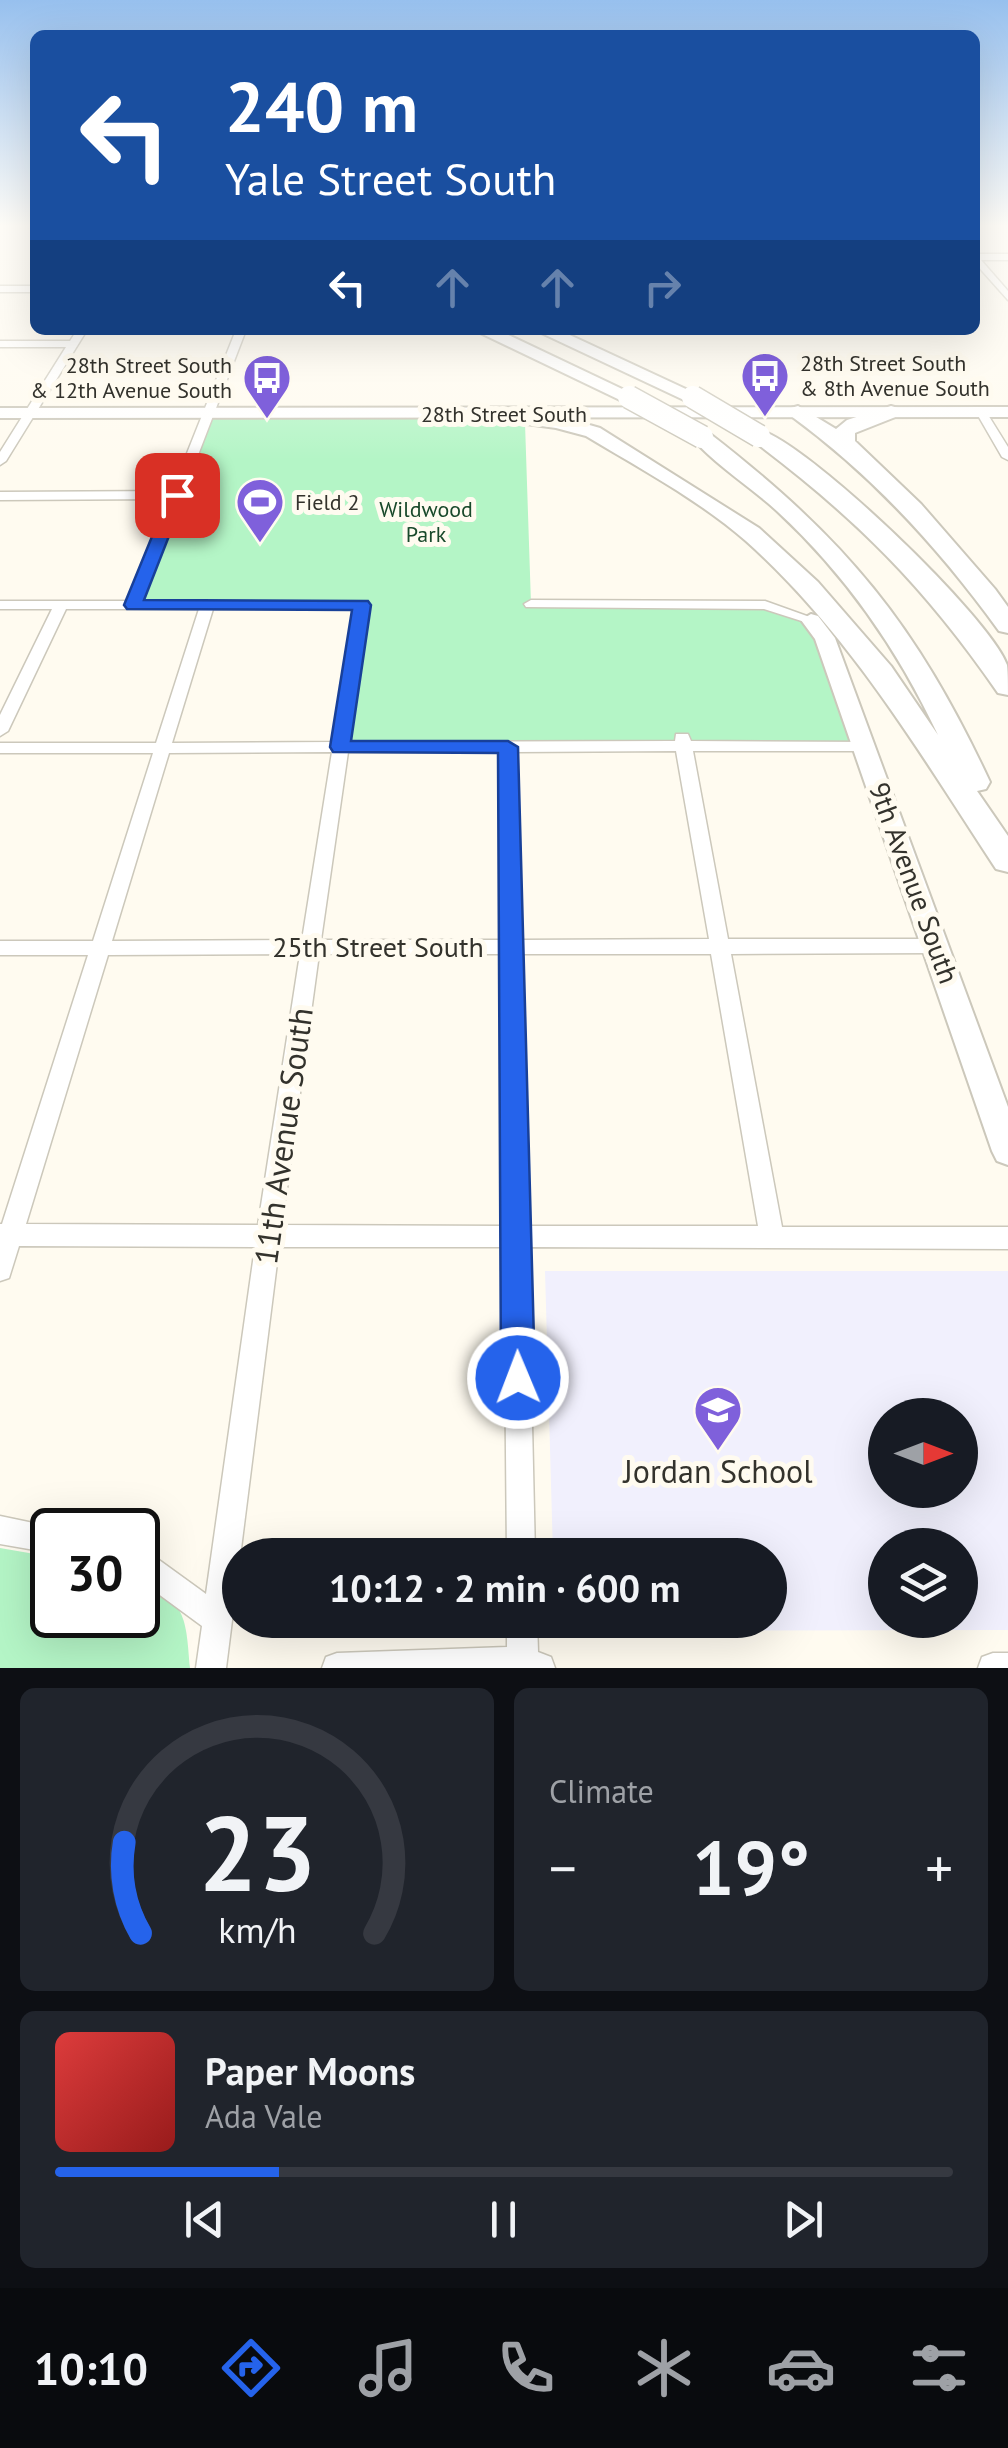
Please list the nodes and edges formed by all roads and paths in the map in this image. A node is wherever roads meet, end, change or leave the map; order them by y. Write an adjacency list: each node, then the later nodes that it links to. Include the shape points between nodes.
1 (79, 335): 6 (street)
2 (239, 335): 14 (street)
3 (492, 335): 7 (highway)
4 (555, 335): 29 (highway, bridge, via 694,397 822,480 915,567)
5 (0, 344): 6 (street)
6 (73, 344): 13 (street)
7 (626, 406): 8 (street, 28th Street South); 15 (street, 28th Street South); 16 (highway, via 608,429); 37 (highway, bridge, via 702,437 772,492 858,580 909,652)
8 (798, 412): 9 (street, 28th Street South); 17 (highway)
9 (891, 412): 10 (street, 28th Street South); 17 (highway, via 844,431)
10 (981, 412): 11 (street, 28th Street South); 18 (street)
11 (1008, 412)
12 (0, 413): 13 (street, 28th Street South)
13 (27, 413): 14 (street, 28th Street South); 19 (street)
14 (211, 414): 15 (street, 28th Street South); 20 (street)
15 (488, 414): 16 (highway, via 580,427)
16 (619, 446): 38 (highway, via 751,533 809,587 881,672)
17 (850, 452): 28 (highway, via 955,553)
18 (1008, 457)
19 (0, 462)
20 (177, 495): 21 (street); 25 (street)
21 (0, 496)
22 (531, 604): 27 (street, via 765,605)
23 (0, 605): 24 (street)
24 (60, 605): 25 (street); 30 (street)
25 (133, 605): 26 (street)
26 (207, 605): 33 (street, 11th Avenue South, via 362,605); 36 (street)
27 (811, 620): 32 (street, 9th Avenue South, via 825,638)
28 (1008, 624)
29 (1008, 687)
30 (0, 731)
31 (683, 742): 32 (street); 34 (street); 41 (street)
32 (865, 746): 39 (street, 9th Avenue South)
33 (340, 747): 34 (street); 36 (street); 44 (street, 11th Avenue South)
34 (508, 747): 40 (street)
35 (0, 748): 36 (street)
36 (162, 748): 43 (street)
37 (1008, 851)
38 (1008, 862)
39 (936, 946): 41 (street, 25th Street South); 45 (street, 9th Avenue South)
40 (512, 947): 41 (street, 25th Street South); 44 (street, 25th Street South); 48 (street)
41 (720, 947): 49 (street)
42 (0, 948): 43 (street, 25th Street South)
43 (100, 948): 44 (street, 25th Street South); 46 (street)
44 (310, 948): 47 (street, 11th Avenue South)
45 (1008, 1151)
46 (5, 1235): 47 (street); 51 (street)
47 (271, 1236): 48 (street); 56 (street, 11th Avenue South)
48 (516, 1237): 49 (street); 54 (street)
49 (772, 1238): 50 (street)
50 (1008, 1238)
51 (0, 1270)
52 (0, 1530): 53 (street)
53 (30, 1535)
54 (521, 1538)
55 (160, 1578): 56 (street)
56 (218, 1620): 59 (street, 11th Avenue South)
57 (524, 1638): 58 (street)
58 (528, 1666): 60 (street)
59 (211, 1668)
60 (337, 1668)
61 (993, 1668): 62 (street)
62 (1008, 1668)

